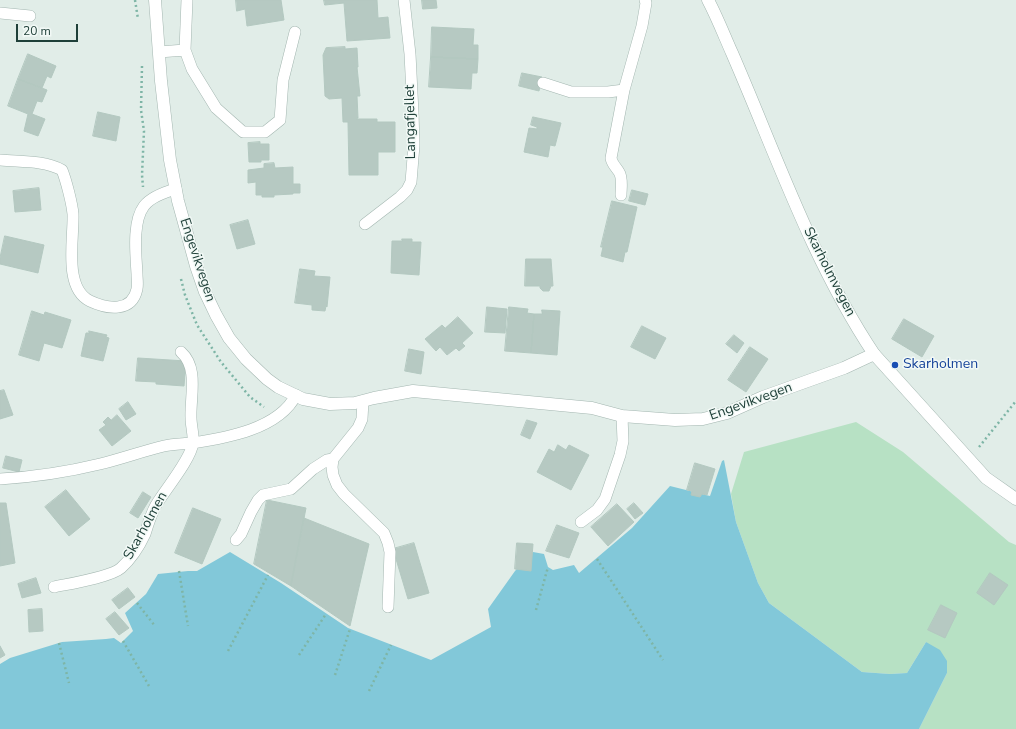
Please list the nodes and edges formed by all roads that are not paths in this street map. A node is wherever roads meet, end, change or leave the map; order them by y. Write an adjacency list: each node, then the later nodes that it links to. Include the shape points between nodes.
1 (155, 0): 10 (street, Engevikvegen)
2 (187, 0): 9 (lane)
3 (404, 0): 16 (lane, Langafjellet, via 413,114 411,182 400,197)
4 (645, 0): 12 (lane, via 642,26)
5 (708, 0): 18 (street, Skarholmvegen, via 799,214 844,305)
6 (0, 13): 7 (lane)
7 (30, 16)
8 (295, 32): 9 (lane, via 283,80 280,120 265,132 243,132 216,108 192,69)
9 (185, 50): 10 (lane)
10 (159, 52): 14 (street, Engevikvegen, via 170,160)
11 (543, 83): 12 (lane, via 571,92)
12 (624, 90): 15 (lane, via 611,158 620,173)
13 (0, 160): 14 (lane, via 37,162 62,170 73,212 72,272 84,297 98,305 110,307 120,308 134,299 137,288 138,218 144,205 161,193)
14 (176, 189): 19 (street, Engevikvegen, via 205,292 229,338 246,359 272,383)
15 (621, 195)
16 (365, 224)
17 (182, 352): 22 (lane, via 190,363 192,377)
18 (874, 354): 21 (street, Engevikvegen, via 727,413 703,419 675,420); 25 (street, Skarholmvegen, via 986,478)
19 (296, 395): 20 (street, Engevikvegen, via 330,404); 22 (lane, via 292,404 280,415 259,426 232,436)
20 (363, 401): 21 (street, Engevikvegen, via 413,391 592,408); 23 (lane, via 362,419 358,428)
21 (622, 416): 26 (lane, via 623,441 605,499 598,510)
22 (193, 442): 24 (lane, via 166,446 55,473); 28 (lane, Skarholmen, via 186,460 155,507 144,536 124,565 119,570 92,579)
23 (334, 459): 27 (lane, via 327,460 314,469 291,489 263,494); 29 (lane, via 333,476 338,485 384,533 388,543)
24 (0, 478)
25 (1016, 499)
26 (581, 522)
27 (236, 540)
28 (54, 587)
29 (388, 607)

